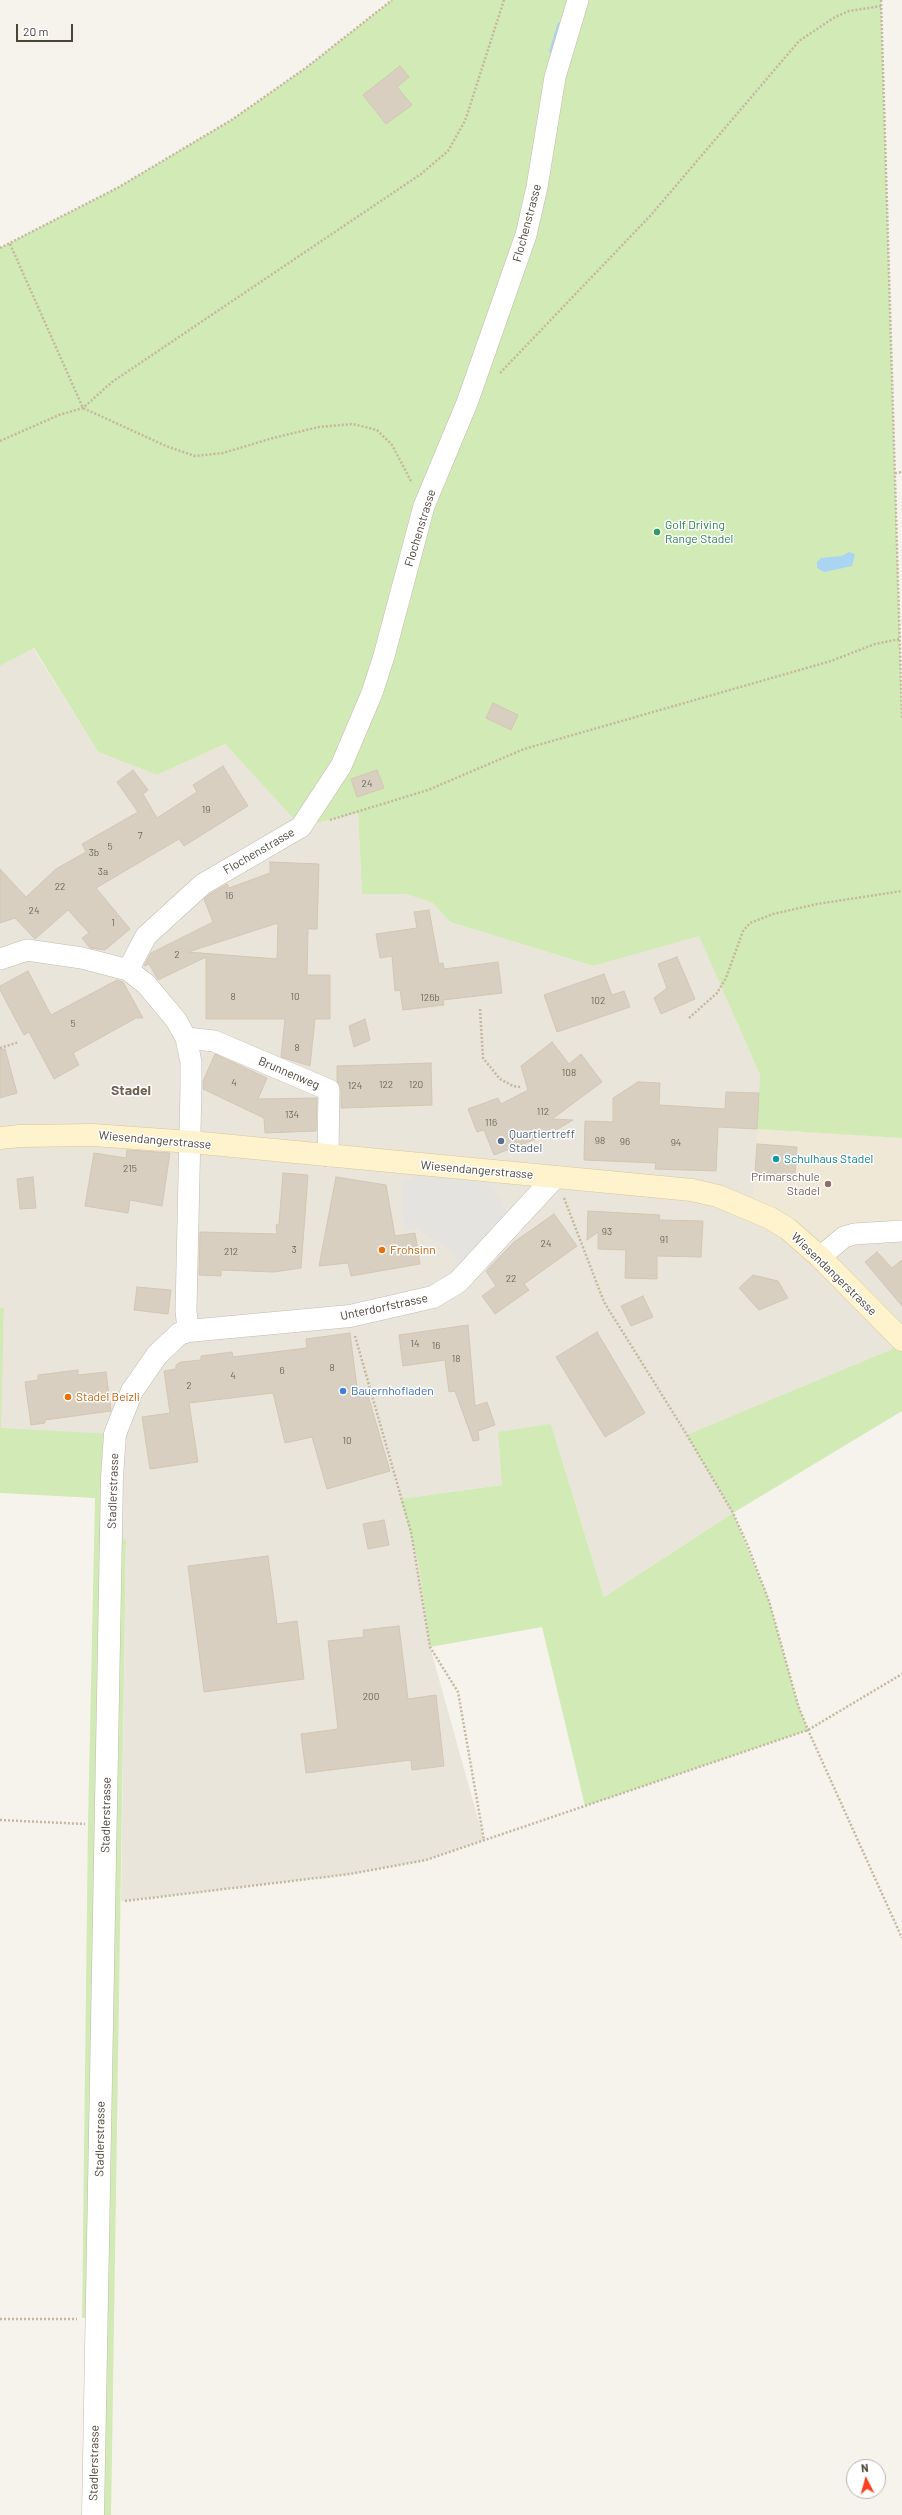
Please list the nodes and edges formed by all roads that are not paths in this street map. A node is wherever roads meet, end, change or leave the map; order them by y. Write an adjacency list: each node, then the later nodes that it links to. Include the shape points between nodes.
1 (578, 0): 3 (street, Flochenstrasse, via 555,77 537,187 526,235 467,403 424,506 384,656 372,693 341,766 301,827 203,884 146,936)
2 (0, 959): 3 (street, via 27,950 82,958)
3 (128, 970): 4 (street, via 146,984 176,1020)
4 (186, 1038): 6 (street, via 191,1062); 7 (street, Brunnenweg, via 214,1041 329,1090)
5 (0, 1138): 6 (main road, Wiesendangerstrasse, via 93,1135)
6 (190, 1142): 7 (main road, Wiesendangerstrasse); 11 (street, via 186,1302)
7 (328, 1156): 8 (main road, Wiesendangerstrasse)
8 (555, 1177): 10 (main road, Wiesendangerstrasse, via 692,1190 718,1196 770,1218 788,1229); 11 (street, Unterdorfstrasse, via 458,1282 433,1297 350,1316)
9 (902, 1231): 10 (street, via 844,1237)
10 (820, 1257): 12 (main road, Wiesendangerstrasse)
11 (188, 1331): 13 (street, Stadlerstrasse, via 172,1339 132,1391 115,1434 112,1477)
12 (902, 1340)
13 (93, 2515)

